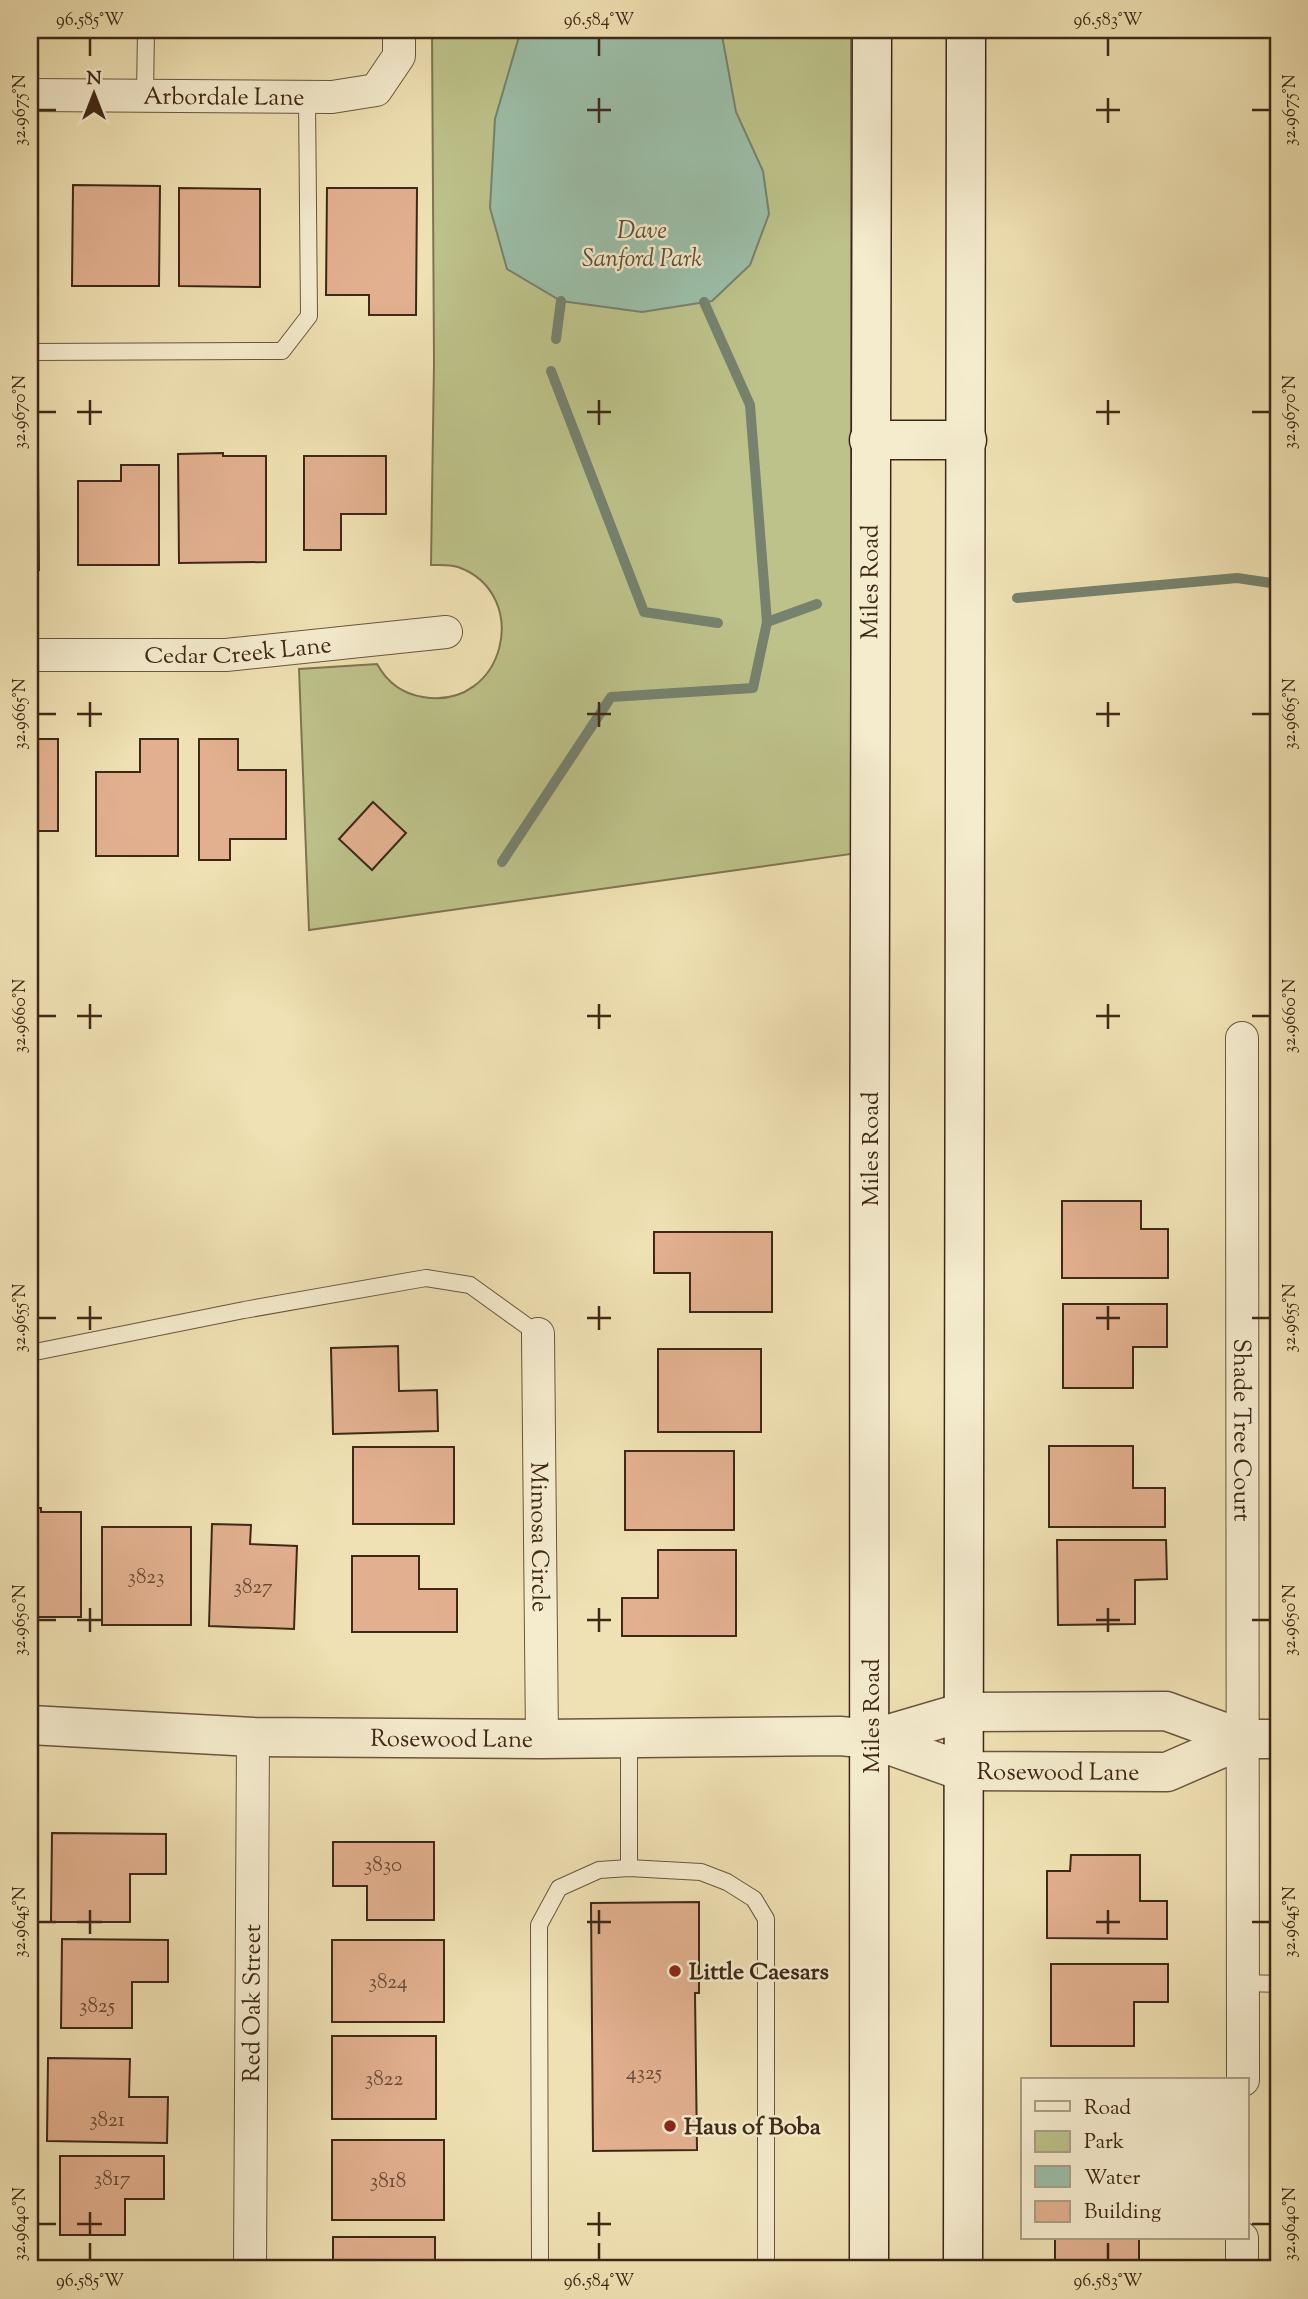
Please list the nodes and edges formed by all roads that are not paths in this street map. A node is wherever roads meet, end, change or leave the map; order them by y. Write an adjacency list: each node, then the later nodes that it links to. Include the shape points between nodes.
1 (146, 30): 6 (lane)
2 (872, 30): 9 (main road, Miles Road)
3 (967, 30): 10 (main road)
4 (399, 43): 7 (street, Arbordale Lane, via 376,90)
5 (30, 95): 6 (street, Arbordale Lane)
6 (145, 95): 7 (street, Arbordale Lane)
7 (307, 97): 8 (lane, via 309,316 282,351)
8 (30, 352)
9 (869, 440): 10 (main road); 21 (main road, Miles Road)
10 (967, 440): 16 (main road)
11 (446, 632): 12 (street, Cedar Creek Lane, via 226,655)
12 (30, 655)
13 (1242, 1038): 22 (street, Shade Tree Court)
14 (538, 1334): 15 (lane, via 470,1285 426,1278); 19 (street, Mimosa Circle)
15 (30, 1353)
16 (964, 1712): 21 (main road, Rosewood Lane); 22 (main road, Rosewood Lane, via 1166,1711); 23 (main road)
17 (30, 1725): 18 (main road, Rosewood Lane)
18 (253, 1737): 19 (main road, Rosewood Lane); 29 (street, Red Oak Street)
19 (542, 1739): 20 (main road, Rosewood Lane)
20 (629, 1739): 21 (main road, Rosewood Lane); 24 (lane)
21 (872, 1739): 23 (main road, Rosewood Lane); 32 (main road, Miles Road)
22 (1261, 1739): 23 (main road, Rosewood Lane, via 1167,1772); 25 (street, Shade Tree Court)
23 (962, 1771): 33 (main road)
24 (629, 1868): 30 (lane, via 599,1870 559,1888 539,1925); 31 (lane, via 701,1872 754,1899 766,1919)
25 (1243, 1983): 26 (lane); 27 (street, Shade Tree Court)
26 (1278, 1984)
27 (1243, 2078)
28 (1242, 2240): 34 (street)
29 (250, 2269)
30 (540, 2269)
31 (766, 2269)
32 (869, 2269)
33 (963, 2269)
34 (1242, 2269)

